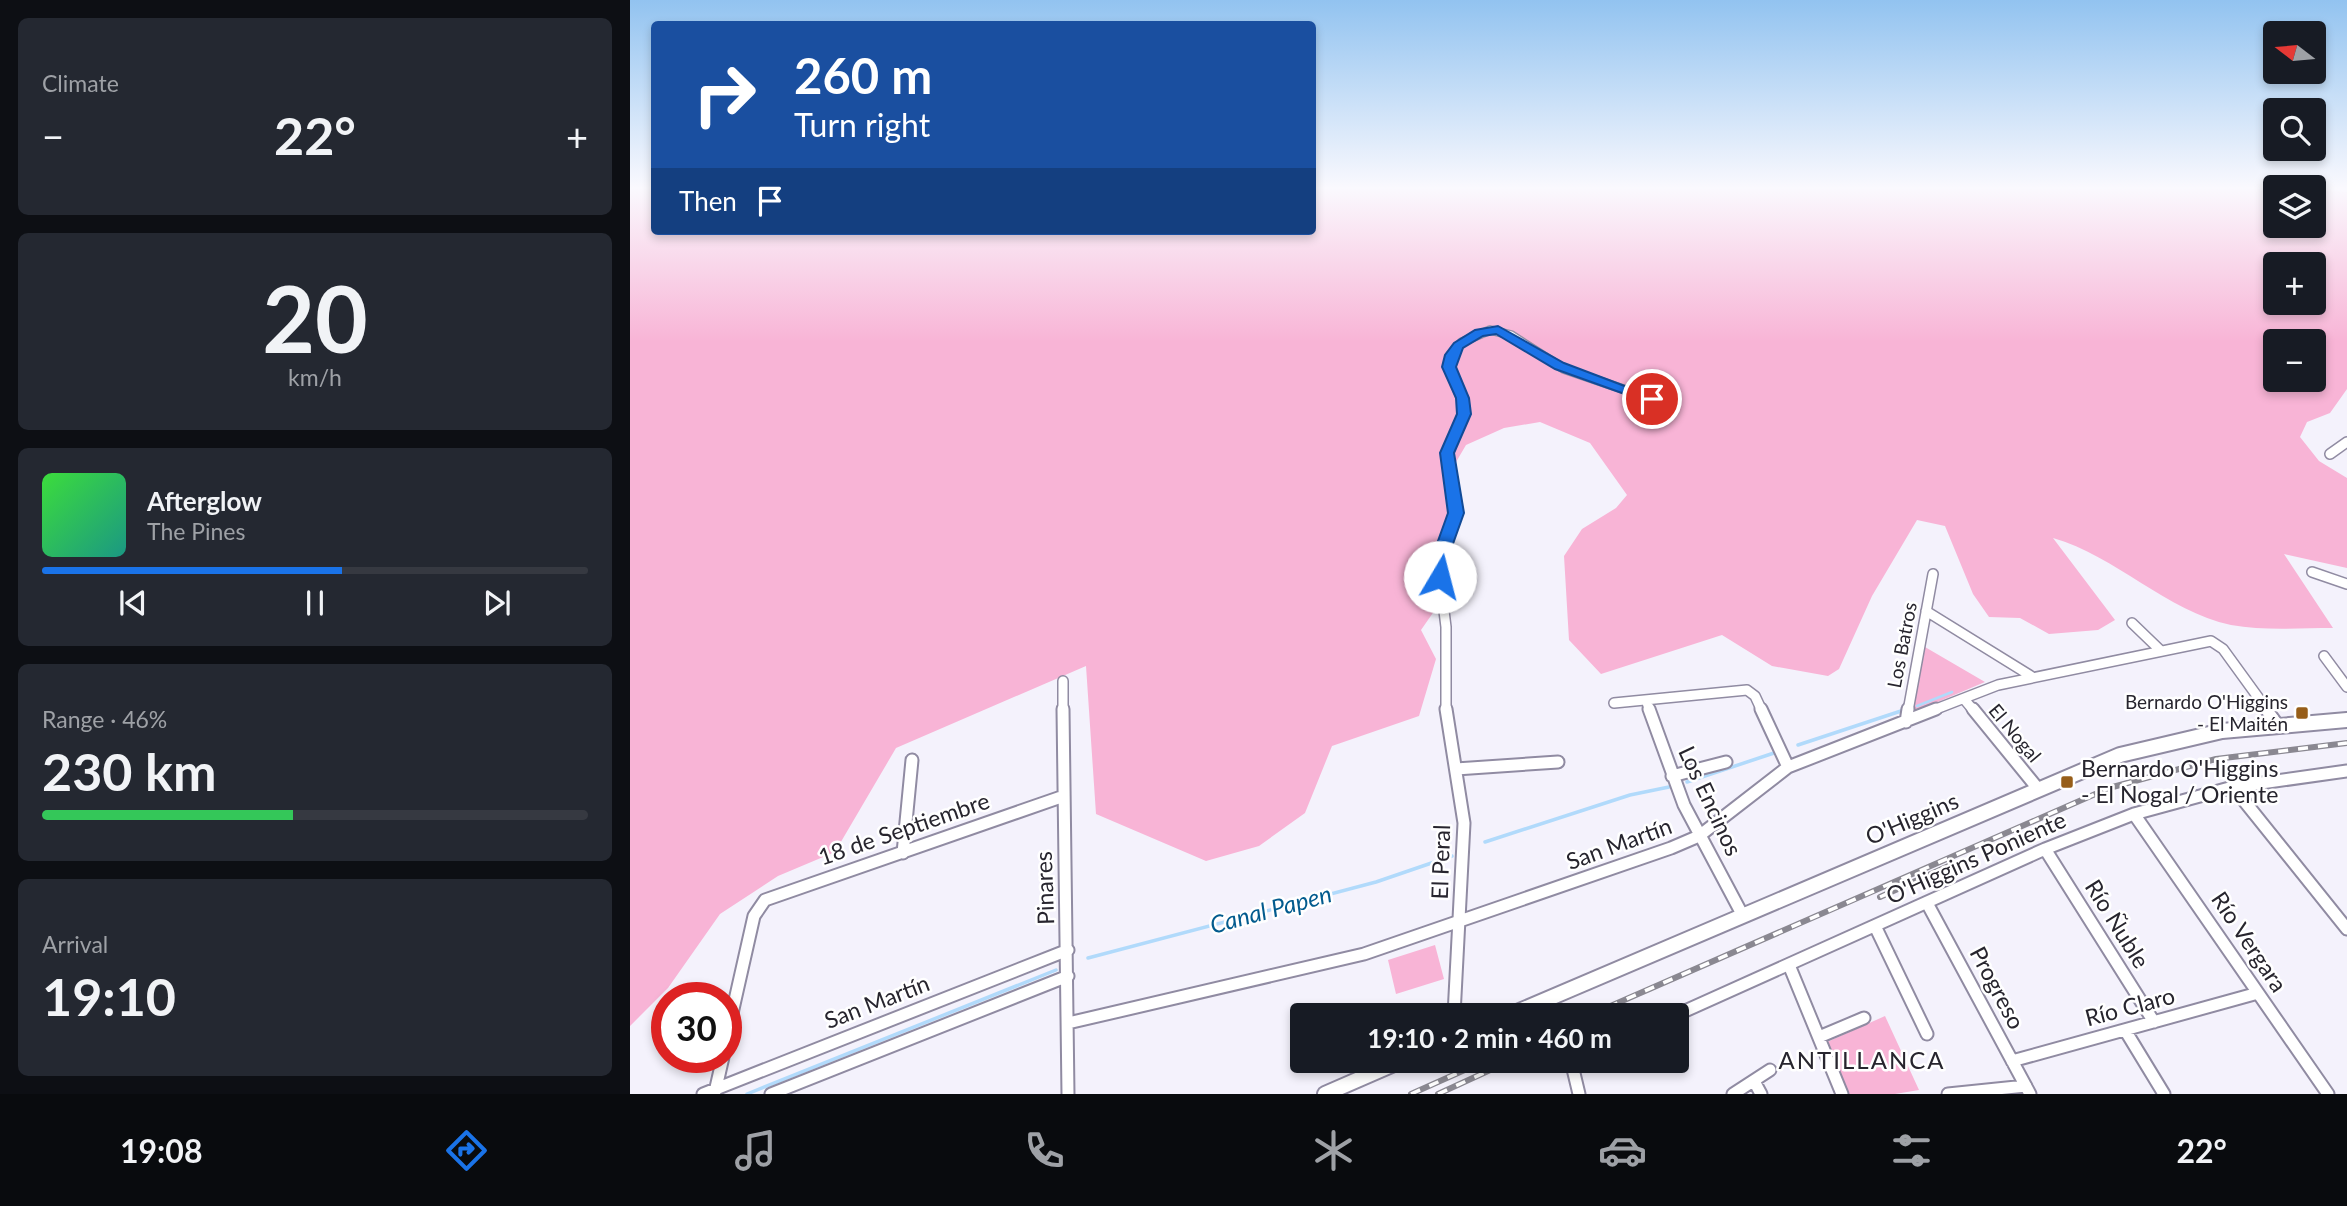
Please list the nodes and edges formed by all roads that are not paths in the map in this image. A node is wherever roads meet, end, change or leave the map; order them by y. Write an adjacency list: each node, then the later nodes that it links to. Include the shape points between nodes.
1 (1652, 399): 24 (street, El Peral, via 1559,366 1498,330 1479,332 1455,350 1449,367 1465,409 1447,453 1456,513 1440,564 1446,711)
2 (2347, 442): 3 (street)
3 (2330, 454)
4 (2312, 572): 6 (street)
5 (1933, 574): 7 (street, Los Batros)
6 (2347, 584)
7 (1926, 611): 11 (street); 18 (street, Los Batros)
8 (2132, 623): 9 (street)
9 (2160, 650): 11 (street, San Martín); 19 (street, San Martín, via 2216,643)
10 (2323, 656): 13 (street)
11 (2031, 676): 14 (street, San Martín)
12 (1063, 681): 29 (street, Pinares)
13 (2347, 687)
14 (1964, 699): 18 (street, San Martín); 28 (street, El Nogal)
15 (1646, 700): 16 (street); 23 (street, via 1751,691); 26 (street, Los Encinos)
16 (1614, 703)
17 (2347, 720): 19 (street, O'Higgins)
18 (1906, 722): 23 (street, San Martín)
19 (2277, 724): 28 (street, O'Higgins, via 2138,749)
20 (912, 760): 33 (street)
21 (1558, 762): 24 (street)
22 (1726, 762): 26 (street)
23 (1788, 767): 31 (street, San Martín)
24 (1456, 769): 36 (street, El Peral, via 1465,831)
25 (2347, 771): 27 (street, O'Higgins Poniente)
26 (1672, 776): 31 (street, Los Encinos)
27 (2233, 787): 30 (street, O'Higgins Poniente); 38 (street)
28 (2039, 790): 35 (street, O'Higgins)
29 (1064, 796): 33 (street, 18 de Septiembre); 39 (street, Pinares)
30 (2134, 814): 32 (street, O'Higgins Poniente); 43 (street, Río Vergara)
31 (1699, 836): 35 (street, Los Encinos); 36 (street, San Martín)
32 (2045, 849): 34 (street, O'Higgins Poniente); 48 (street, Río Ñuble)
33 (903, 853): 42 (street, 18 de Septiembre, via 770,896 754,916)
34 (1927, 902): 37 (street, O'Higgins Poniente); 53 (street, Progreso)
35 (1744, 916): 45 (street, O'Higgins)
36 (1459, 922): 44 (street, El Peral); 49 (street, San Martín, via 1333,963)
37 (1875, 926): 40 (street, O'Higgins Poniente); 51 (street)
38 (2347, 929)
39 (1068, 950): 41 (street, Pinares); 60 (street, San Martín)
40 (1788, 965): 46 (street, O'Higgins Poniente); 52 (street)
41 (1068, 976): 49 (street, Pinares); 61 (street)
42 (739, 982)
43 (2258, 993): 48 (street, Río Claro); 70 (street, Río Vergara)
44 (1455, 1003)
45 (1538, 1003)
46 (1689, 1009)
47 (1864, 1018): 52 (street)
48 (2154, 1022): 50 (street, Río Claro)
49 (1068, 1023): 62 (street, Pinares)
50 (2125, 1030): 53 (street, Río Claro); 69 (street)
51 (1927, 1034)
52 (1819, 1037): 67 (street)
53 (2012, 1061): 59 (street, Progreso)
54 (1770, 1070): 58 (street)
55 (718, 1073): 60 (street)
56 (1373, 1073): 63 (street)
57 (1576, 1073): 64 (street)
58 (1754, 1081): 65 (street); 66 (street)
59 (2028, 1090): 68 (street)
60 (711, 1092)
61 (771, 1094)
62 (1068, 1094)
63 (1325, 1094)
64 (1579, 1094)
65 (1733, 1094)
66 (1762, 1094)
67 (1842, 1094)
68 (1948, 1094)
69 (2164, 1094)
70 (2328, 1094)

